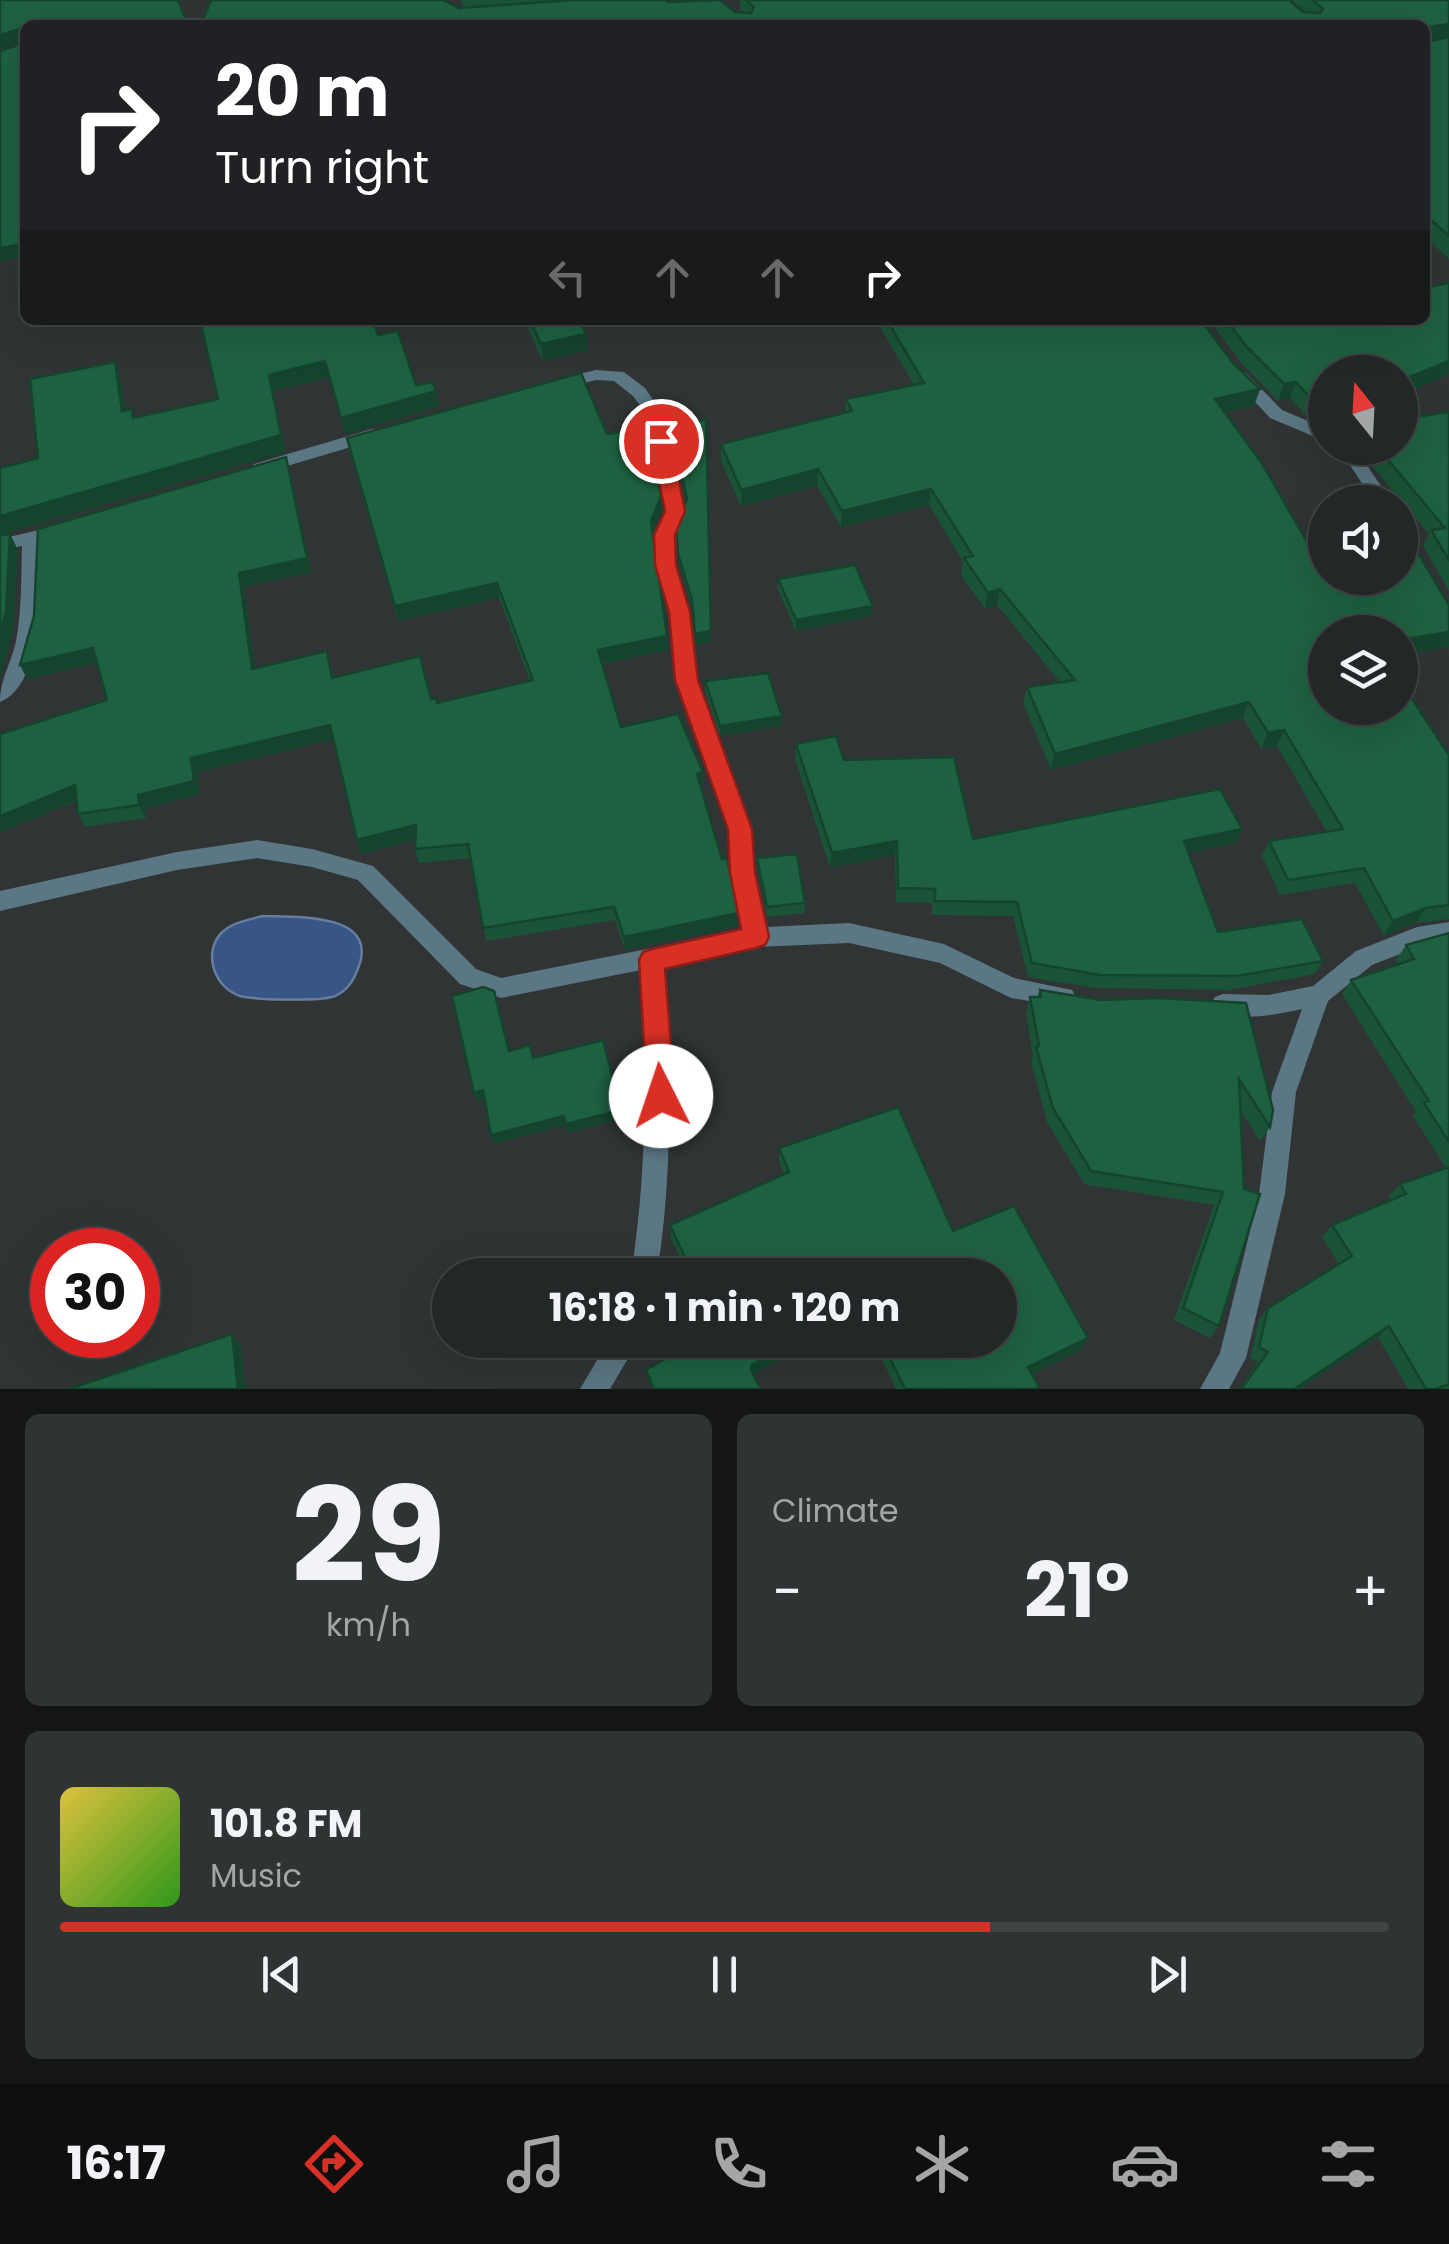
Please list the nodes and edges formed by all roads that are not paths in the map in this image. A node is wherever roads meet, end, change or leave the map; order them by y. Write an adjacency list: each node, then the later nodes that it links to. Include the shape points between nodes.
1 (1233, 370): 3 (street, via 1276,414)
2 (540, 388): 12 (street, via 596,374 618,376 654,413 674,497 664,535 684,668 740,829)
3 (1308, 428)
4 (392, 430): 5 (street)
5 (244, 473)
6 (83, 524): 7 (street)
7 (32, 540): 8 (street); 9 (street, via 22,661)
8 (0, 545)
9 (0, 694)
10 (0, 901): 13 (street, via 177,860 257,849 365,873 468,977 501,988)
11 (1449, 932): 14 (street, via 1417,936 1364,958)
12 (756, 937): 13 (street); 15 (street, via 850,932 944,954 1011,988)
13 (652, 960): 17 (street, via 661,1096)
14 (1320, 995): 16 (street, via 1269,1006); 20 (street, via 1284,1092 1272,1194 1232,1358)
15 (1076, 999)
16 (1204, 1003)
17 (647, 1258)
18 (614, 1358): 19 (street)
19 (594, 1389)
20 (1214, 1389)

